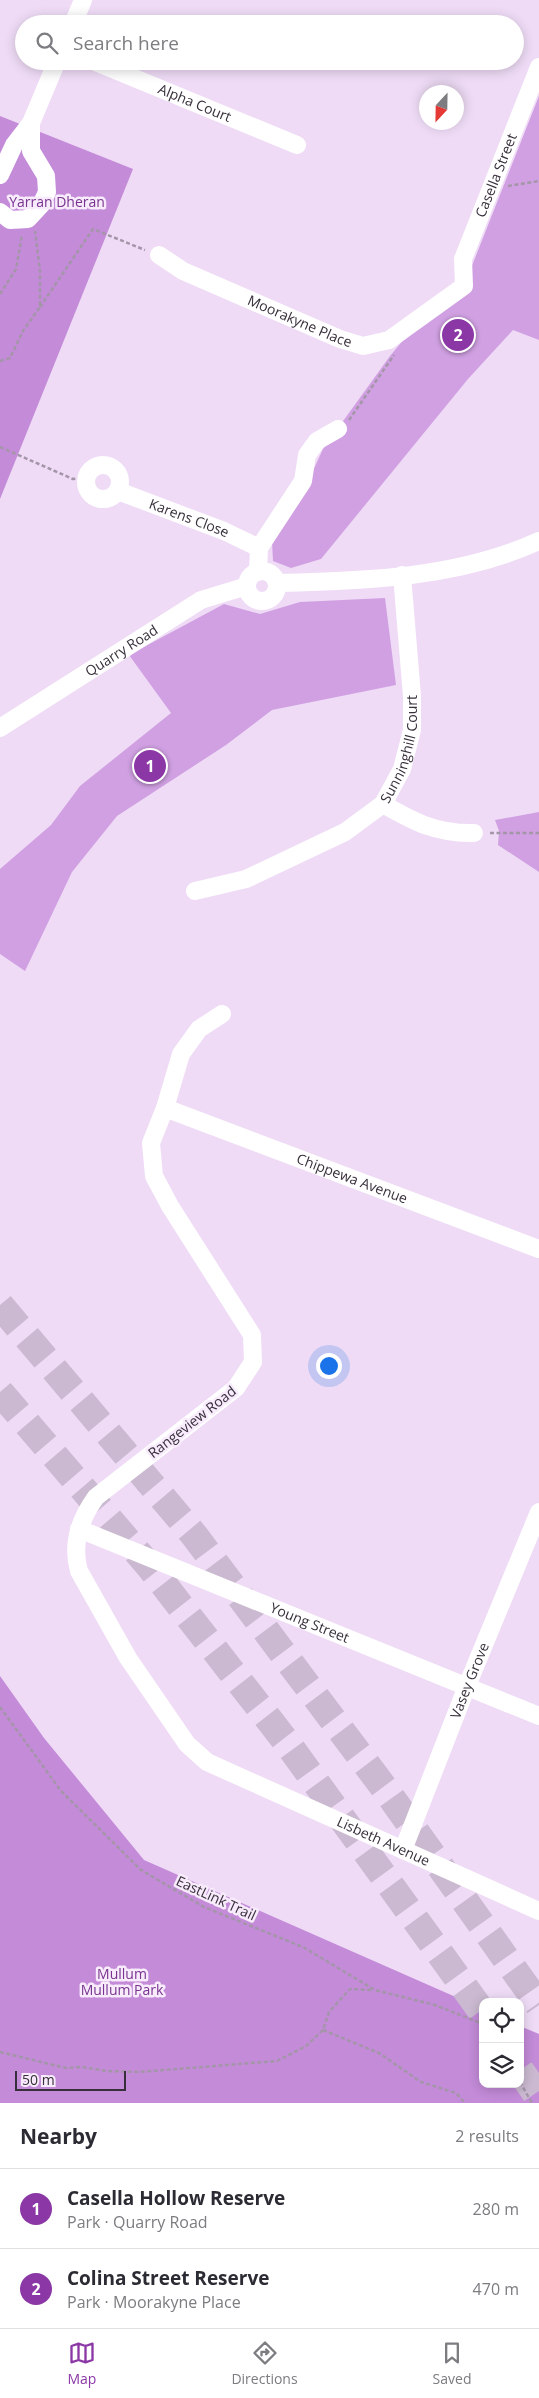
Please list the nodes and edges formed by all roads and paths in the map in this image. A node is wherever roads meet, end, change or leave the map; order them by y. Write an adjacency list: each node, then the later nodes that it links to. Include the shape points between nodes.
1 (82, 0): 2 (street)
2 (76, 15)
3 (539, 67): 10 (street, Casella Street)
4 (54, 70): 6 (street)
5 (115, 70): 7 (street, Alpha Court)
6 (31, 123): 8 (street, via 14,144); 12 (street, via 31,150 46,176 47,192)
7 (297, 145)
8 (0, 175)
9 (539, 182): 10 (path)
10 (490, 189): 14 (street, Casella Street, via 463,259)
11 (0, 212): 12 (street, via 10,220)
12 (28, 218): 15 (path, via 16,270); 16 (path, via 40,271)
13 (159, 256): 14 (street, Moorakyne Place, via 183,271 363,346 389,340); 16 (path, via 93,229)
14 (464, 286)
15 (0, 294)
16 (40, 307): 18 (path, via 22,331 10,358)
17 (398, 350): 19 (path, via 345,426)
18 (0, 361)
19 (338, 429): 24 (street, via 316,443 307,455 303,481)
20 (0, 447): 21 (path, via 73,479)
21 (86, 477): 22 (street, via 86,488 93,497 109,498); 22 (street, via 93,468 110,467 120,480)
22 (118, 491): 24 (street, Karens Close, via 224,531)
23 (539, 541): 26 (street, via 480,564)
24 (259, 548): 25 (street)
25 (258, 572): 27 (street, via 268,572); 28 (street, via 250,577)
26 (402, 575): 27 (street, via 336,582); 30 (street, Sunninghill Court, via 412,730 402,769)
27 (277, 583): 28 (street, via 272,597 264,601 250,596)
28 (247, 586): 29 (street, Quarry Road, via 201,600)
29 (0, 728)
30 (383, 804): 31 (street, via 427,828 456,834); 33 (street, Sunninghill Court, via 345,832 246,879)
31 (474, 833): 32 (path)
32 (539, 834)
33 (196, 891)
34 (222, 1014): 35 (street, Rangeview Road, via 200,1029 181,1054)
35 (164, 1108): 36 (street, Chippewa Avenue); 38 (street, Rangeview Road, via 150,1143 154,1176 252,1335 253,1362 236,1388 96,1496)
36 (539, 1249)
37 (539, 1512): 39 (street, Vasey Grove)
38 (79, 1529): 39 (street, Young Street); 42 (street, Rangeview Road, via 76,1558 79,1571 128,1658 187,1744 207,1762)
39 (467, 1686): 41 (street, Young Street); 43 (street, Vasey Grove)
40 (0, 1707): 45 (path, EastLink Trail, via 61,1791 141,1870 204,1906 303,1947)
41 (539, 1716)
42 (228, 1773): 43 (street, Lisbeth Avenue)
43 (403, 1850): 44 (street, Lisbeth Avenue)
44 (539, 1911)
45 (375, 1990): 46 (path, EastLink Trail, via 435,2004); 47 (path, via 350,1990 329,2012)
46 (479, 2022)
47 (323, 2030): 48 (path, via 306,2046 278,2061 139,2072 66,2068); 50 (path, via 379,2053 421,2082 456,2093)
48 (0, 2052)
49 (523, 2088): 51 (path)
50 (465, 2103)
51 (532, 2103)

